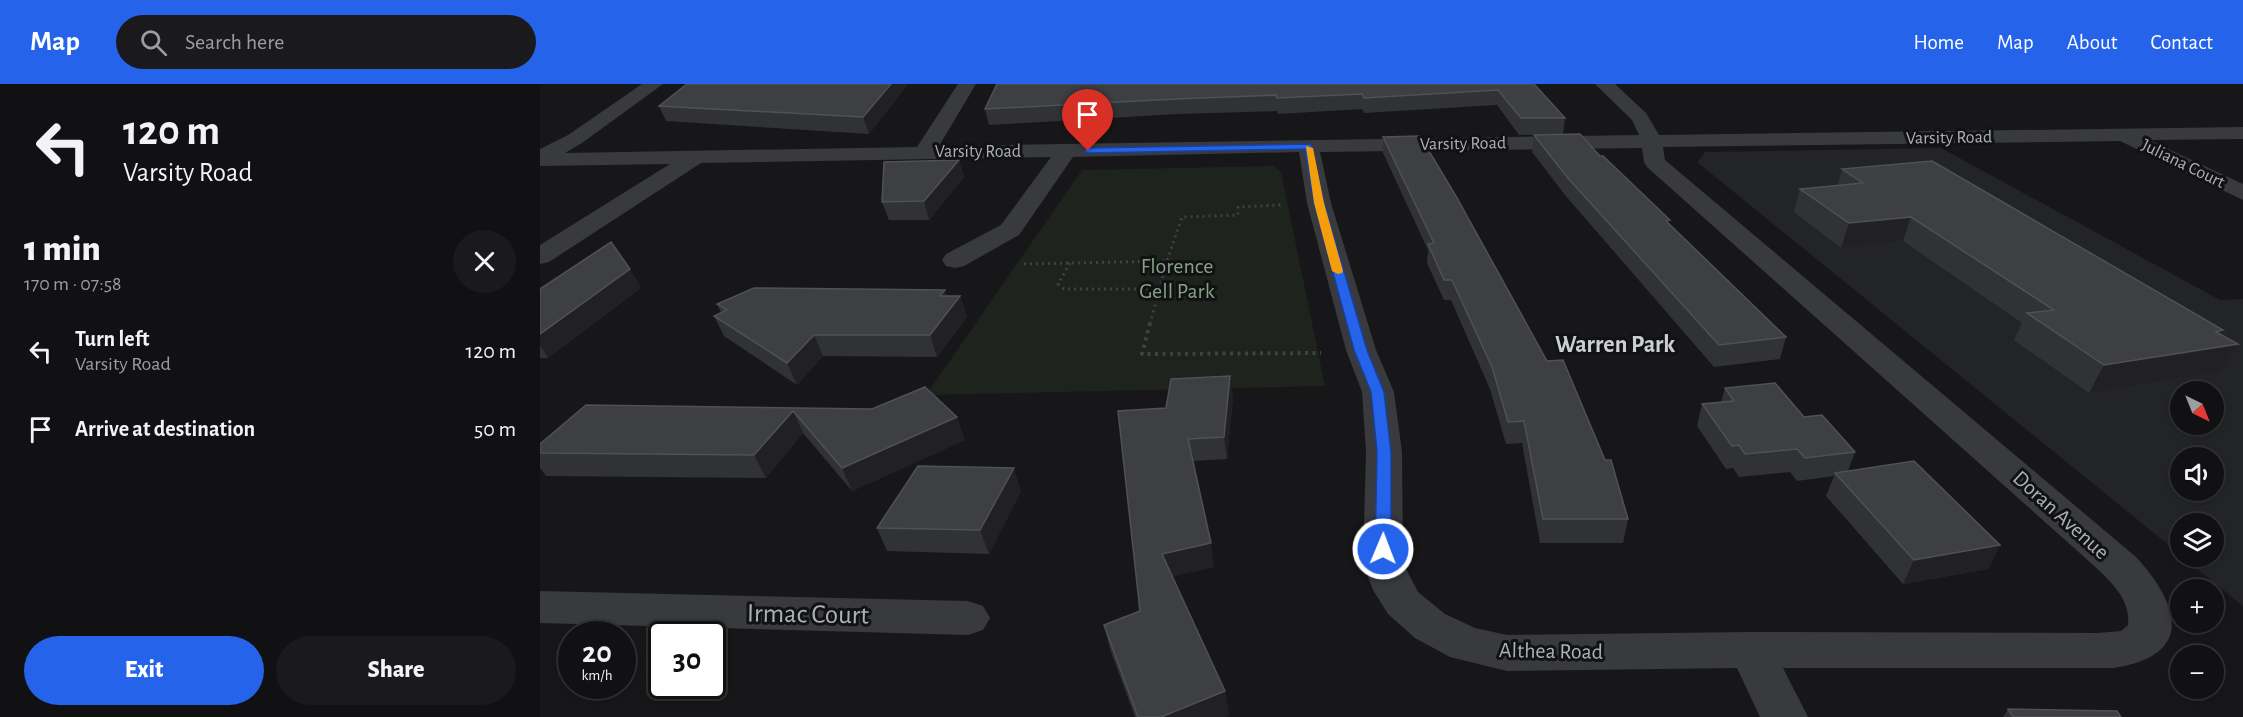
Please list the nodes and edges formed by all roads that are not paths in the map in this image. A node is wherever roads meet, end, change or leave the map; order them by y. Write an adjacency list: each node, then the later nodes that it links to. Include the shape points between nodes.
1 (654, 84): 11 (street)
2 (967, 84): 9 (street)
3 (1604, 84): 6 (street, via 1645,122)
4 (2243, 133): 5 (street, Varsity Road)
5 (2124, 135): 6 (street, Varsity Road); 12 (street, Juliana Court)
6 (1652, 142): 7 (street, Varsity Road); 17 (street, Doran Avenue, via 1656,162 2066,518 2133,581 2151,612 2148,633 2130,647 2115,650)
7 (1308, 146): 8 (street, Varsity Road); 17 (street, Althea Road, via 1322,215 1361,350 1378,392 1384,452 1383,563 1403,603 1448,636 1507,653)
8 (1066, 151): 9 (street, Varsity Road); 14 (street, via 1010,230)
9 (924, 153): 10 (street, Varsity Road)
10 (695, 158): 11 (street, Varsity Road); 13 (street)
11 (540, 159)
12 (2243, 193)
13 (540, 256)
14 (955, 260)
15 (540, 607): 16 (street, Irmac Court)
16 (968, 618)
17 (1751, 650): 18 (street)
18 (1784, 717)

